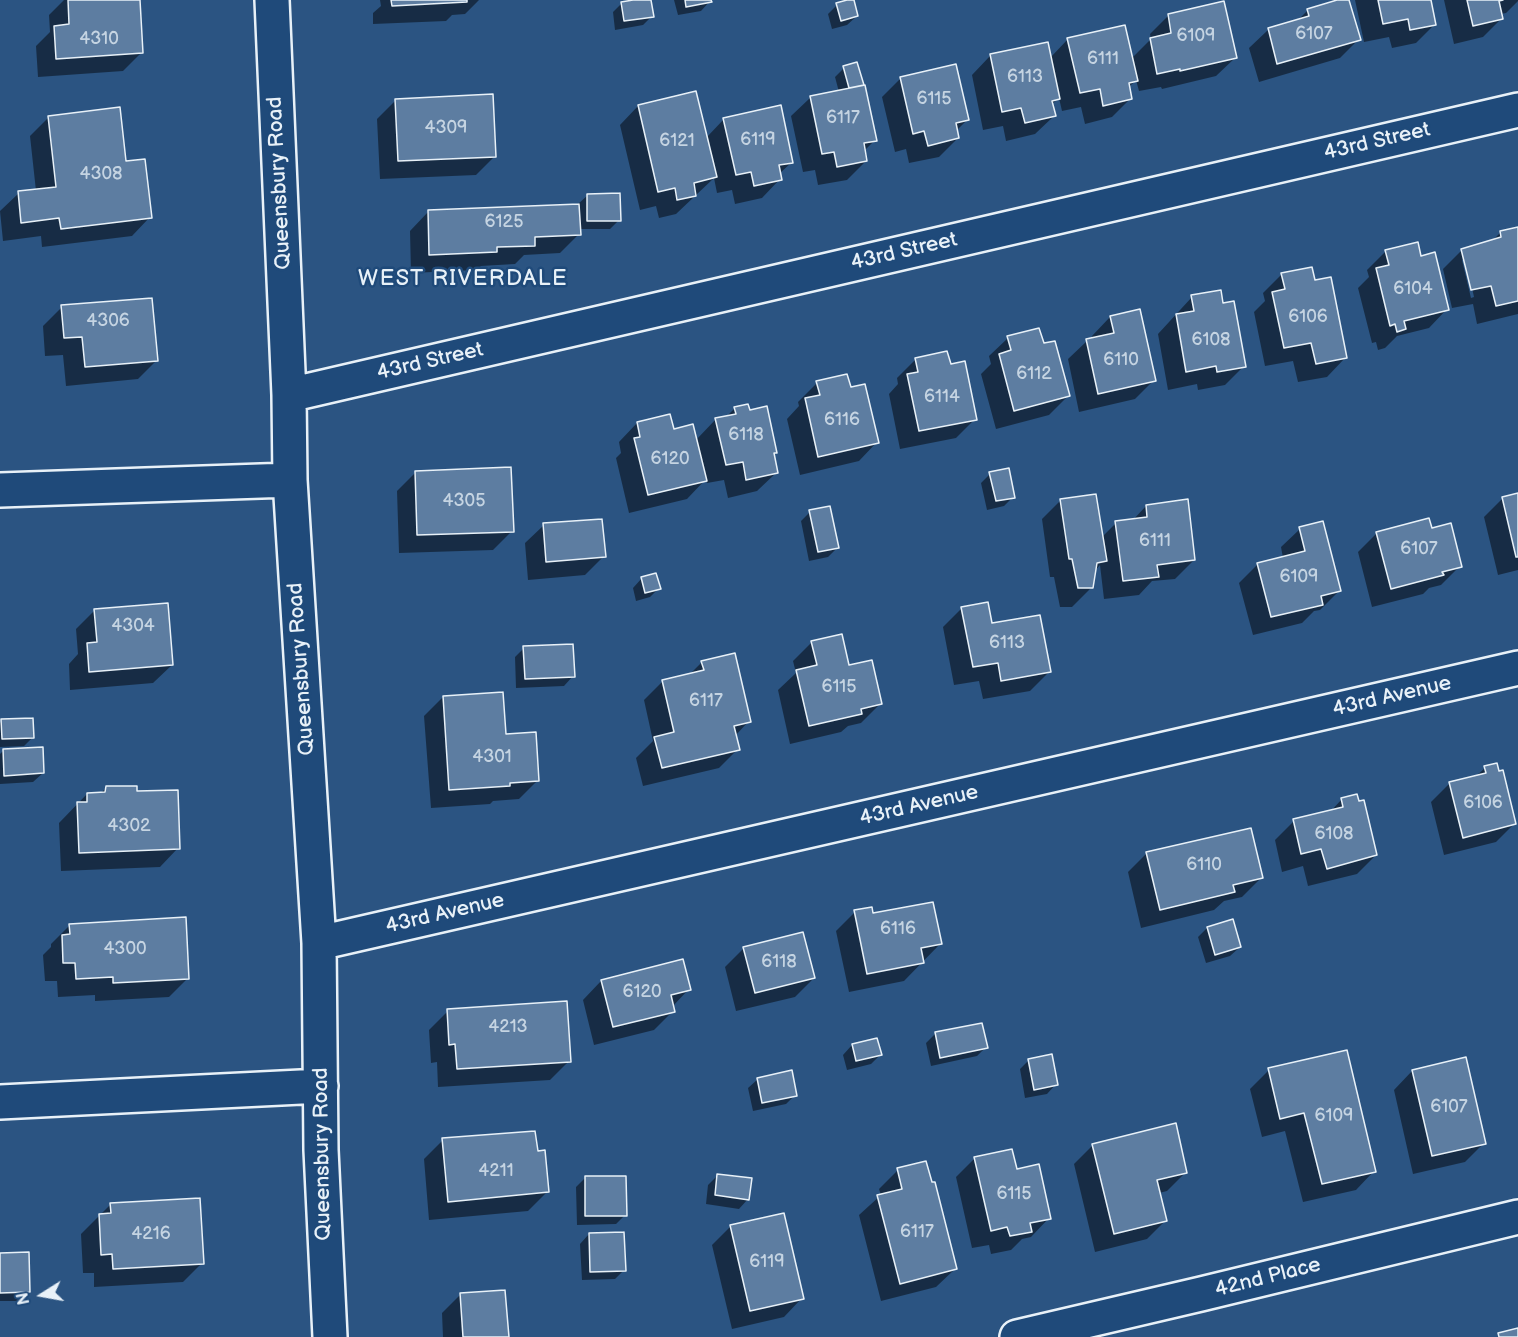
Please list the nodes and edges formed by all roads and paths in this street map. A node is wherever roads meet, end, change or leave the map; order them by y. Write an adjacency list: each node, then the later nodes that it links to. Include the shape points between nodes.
1 (272, 0): 3 (street, Queensbury Road)
2 (1518, 110): 3 (street, 43rd Street)
3 (289, 395): 4 (street, Queensbury Road)
4 (290, 480): 5 (street); 7 (street, Queensbury Road)
5 (0, 490)
6 (1518, 669): 7 (street, 43rd Avenue)
7 (319, 943): 8 (street, Queensbury Road)
8 (321, 1086): 9 (street); 11 (street, Queensbury Road)
9 (0, 1102)
10 (1518, 1217): 12 (street, 42nd Place)
11 (330, 1337)
12 (1017, 1337)

